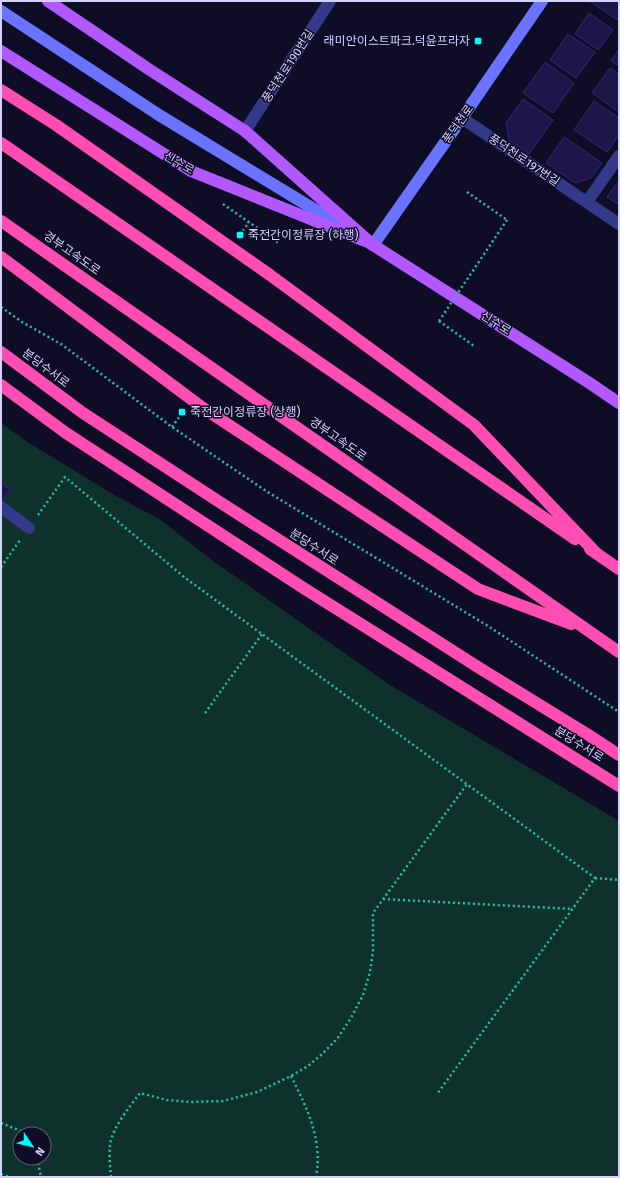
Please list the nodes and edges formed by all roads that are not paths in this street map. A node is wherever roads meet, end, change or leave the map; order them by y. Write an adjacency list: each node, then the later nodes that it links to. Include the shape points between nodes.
1 (48, 1): 8 (main road, 신수로)
2 (330, 1): 8 (street, 풍덕천로190번길)
3 (542, 1): 7 (main road, 풍덕천로)
4 (1, 11): 14 (main road, via 159,115)
5 (1, 50): 14 (main road, 신수로, via 191,171)
6 (1, 90): 21 (highway, via 56,125 263,270 474,425)
7 (462, 118): 11 (street, 풍덕천로197번길); 14 (main road, 풍덕천로)
8 (245, 131): 14 (main road, 신수로)
9 (1, 143): 21 (highway)
10 (619, 156): 11 (street)
11 (586, 202): 13 (street, 풍덕천로197번길)
12 (1, 221): 23 (highway, 경부고속도로)
13 (619, 224)
14 (373, 245): 18 (main road, 신수로)
15 (1, 257): 23 (highway, via 203,408 478,589)
16 (1, 352): 25 (highway, 분당수서로, via 83,413 481,670)
17 (1, 385): 26 (highway, 분당수서로, via 66,433 305,589)
18 (619, 403)
19 (1, 507): 20 (street)
20 (29, 528)
21 (596, 553): 22 (highway)
22 (619, 569)
23 (588, 631): 24 (highway, 경부고속도로)
24 (619, 652)
25 (619, 755)
26 (619, 786)

